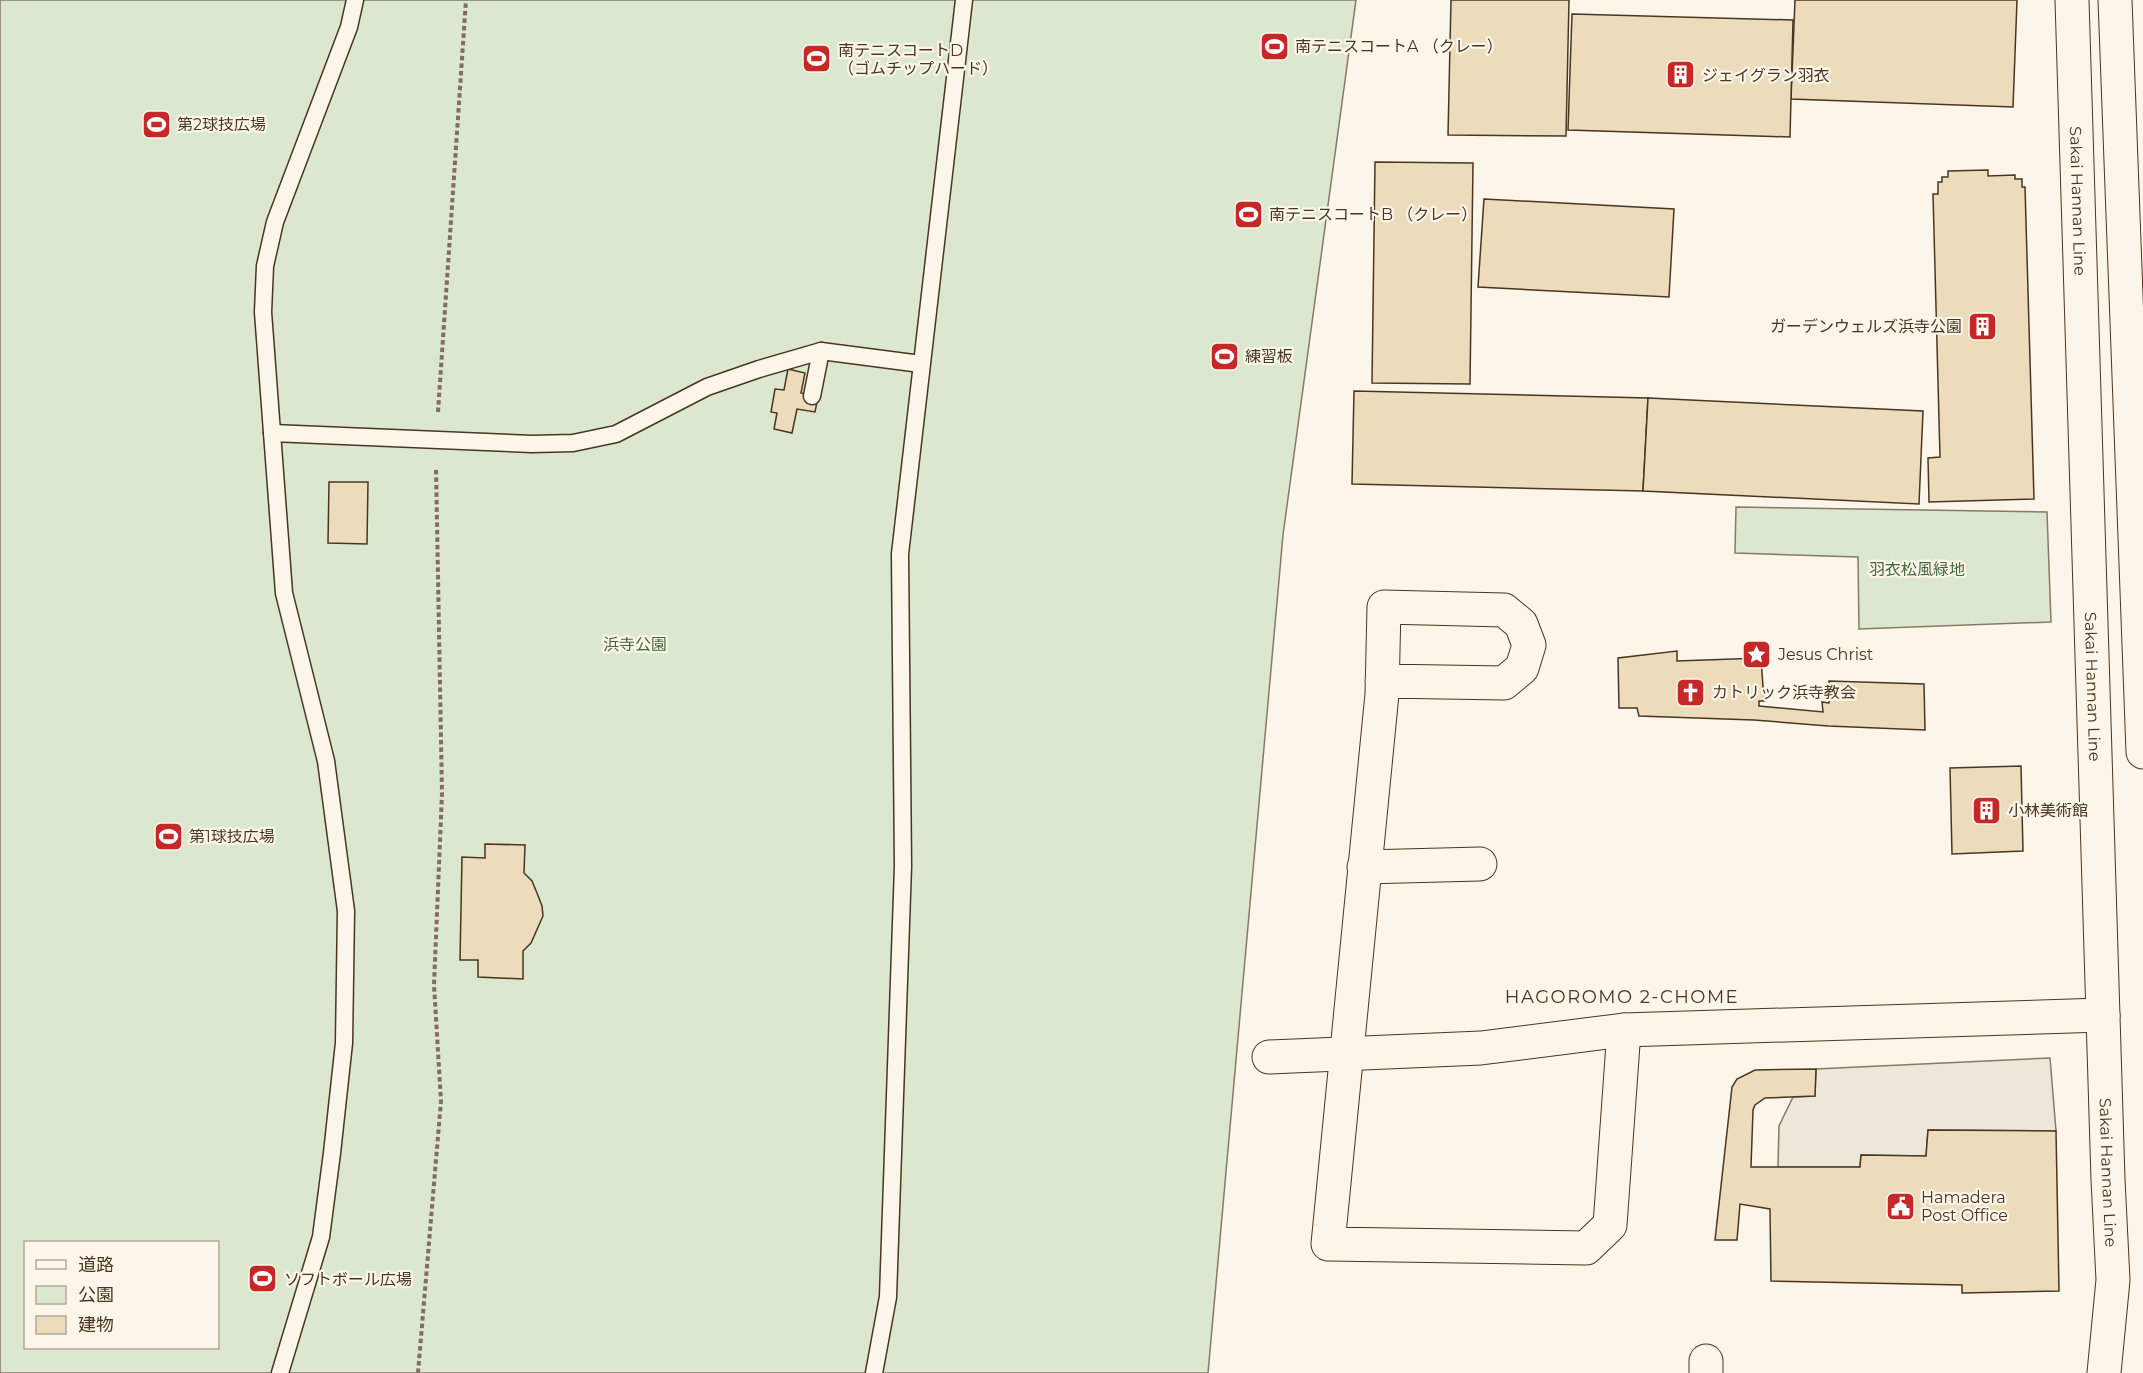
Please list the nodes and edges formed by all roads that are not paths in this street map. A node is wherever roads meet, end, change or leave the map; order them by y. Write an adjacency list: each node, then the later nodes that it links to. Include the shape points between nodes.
1 (355, 0): 8 (lane, via 349,27 275,222 265,266 263,312)
2 (964, 0): 6 (lane)
3 (2072, 0): 14 (main road, Sakai Hannan Line)
4 (2115, 0): 10 (main road)
5 (821, 351): 6 (lane); 7 (lane); 8 (lane, via 707,387 616,434 573,443)
6 (921, 364): 19 (lane, via 900,554 903,866 888,1297)
7 (812, 396)
8 (272, 433): 18 (lane, via 284,593 326,762 346,911 344,1042 322,1226)
9 (1382, 681): 13 (main road)
10 (2143, 743): 11 (main road)
11 (2143, 752)
12 (1480, 864): 13 (main road)
13 (1365, 867): 16 (main road)
14 (2103, 1015): 15 (main road); 20 (main road, Sakai Hannan Line, via 2113,1280)
15 (1624, 1030): 16 (main road, via 1481,1048); 16 (main road, via 1610,1225 1586,1248 1328,1244)
16 (1345, 1054): 17 (main road)
17 (1269, 1058)
18 (280, 1373)
19 (874, 1373)
20 (2104, 1373)

